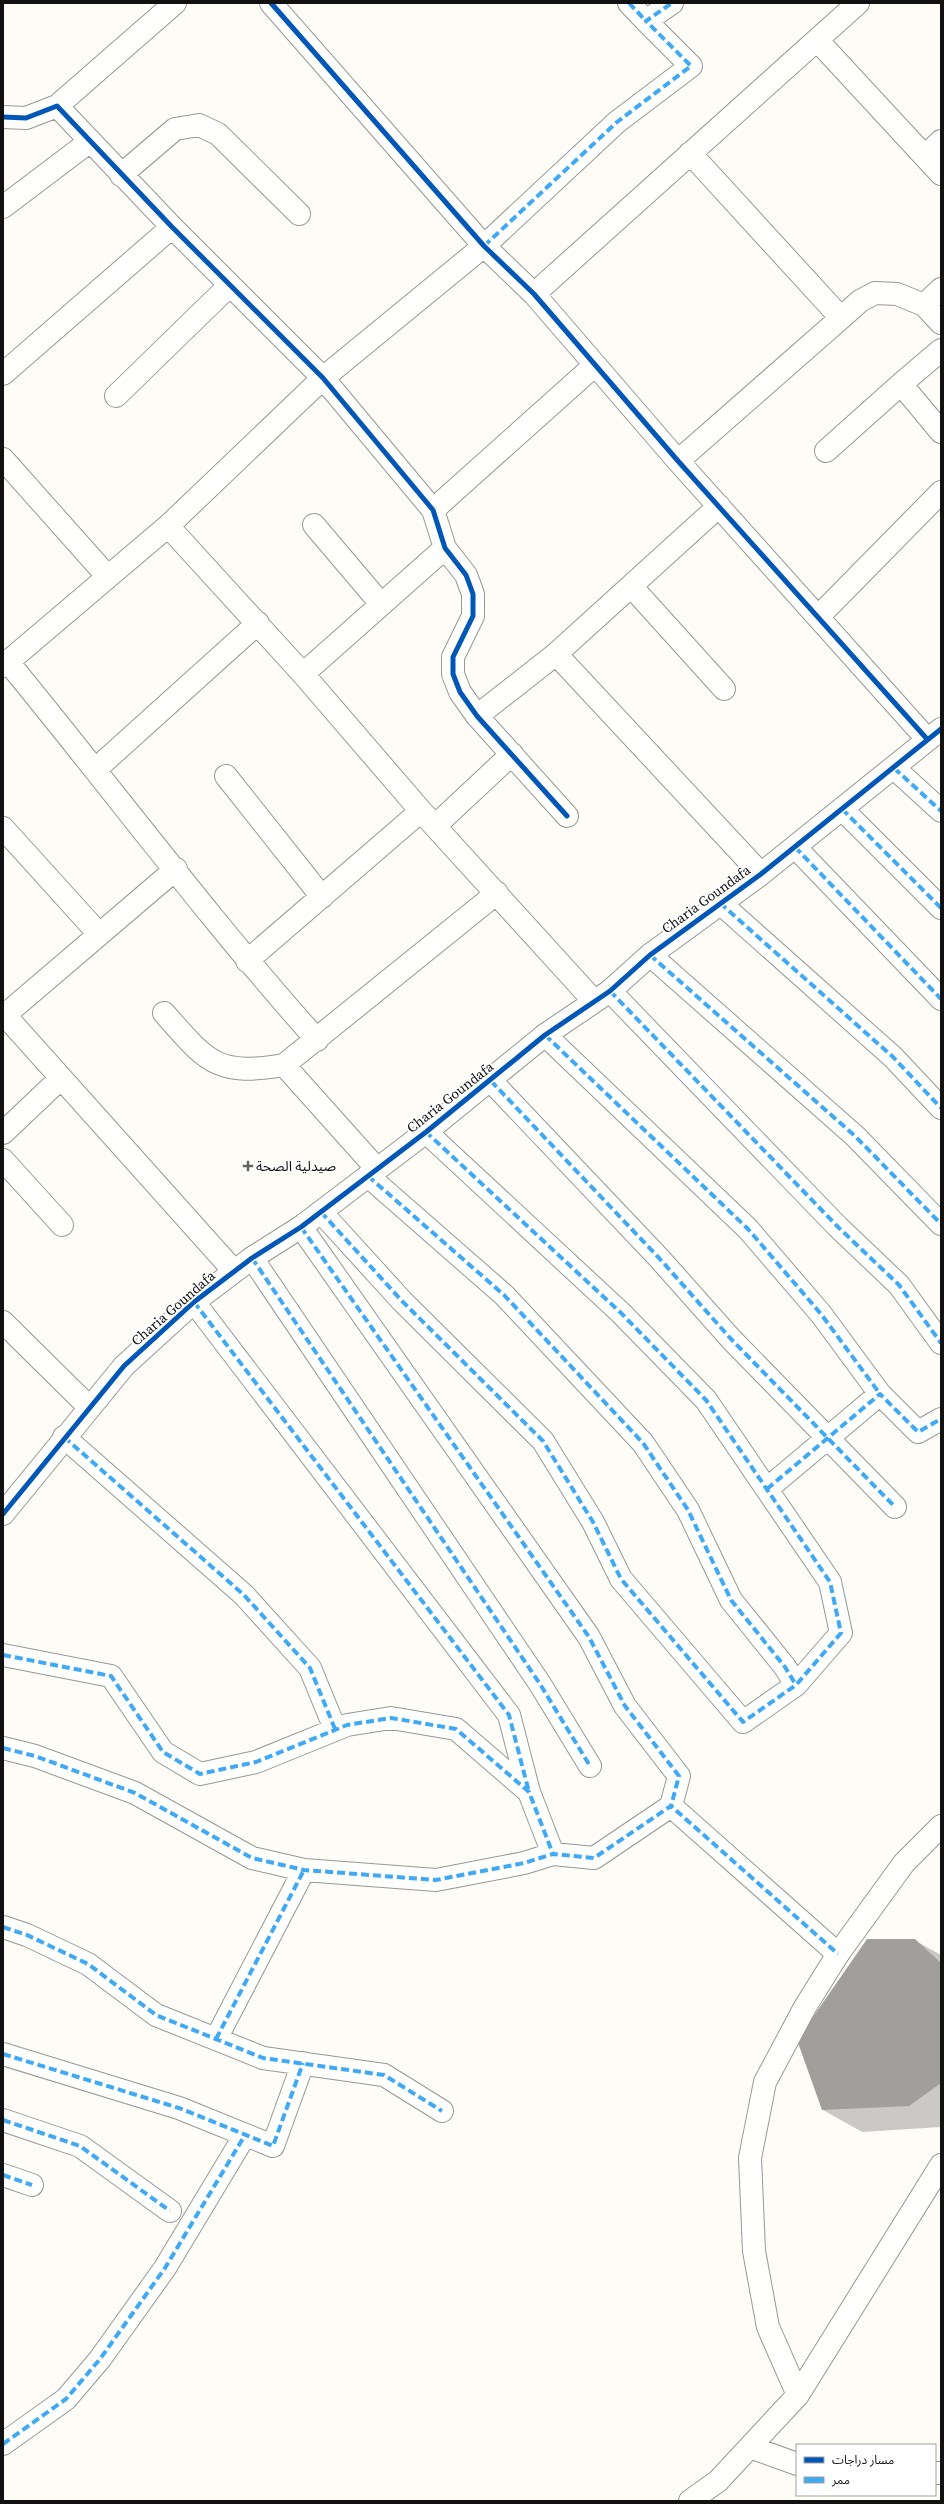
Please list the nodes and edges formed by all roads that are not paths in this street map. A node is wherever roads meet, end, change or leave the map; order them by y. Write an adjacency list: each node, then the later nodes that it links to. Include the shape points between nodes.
1 (175, 3): 8 (street)
2 (271, 3): 19 (street)
3 (629, 3): 6 (street)
4 (672, 3): 6 (street)
5 (858, 3): 7 (street)
6 (646, 21): 19 (street, via 691,66 617,122)
7 (817, 40): 12 (street); 13 (street)
8 (57, 106): 9 (street, via 26,118); 11 (street)
9 (3, 117)
10 (941, 141): 13 (street)
11 (89, 142): 15 (street); 16 (street)
12 (690, 153): 22 (street); 24 (street)
13 (925, 156): 14 (street)
14 (941, 174)
15 (121, 175): 17 (street, via 175,129 199,125 218,134); 18 (street)
16 (3, 207)
17 (299, 214)
18 (172, 227): 20 (street); 28 (street)
19 (484, 246): 22 (street); 29 (street)
20 (230, 285): 29 (street); 31 (street)
21 (941, 290): 23 (street)
22 (534, 294): 27 (street)
23 (924, 305): 24 (street, via 897,294 875,293 860,301); 25 (street)
24 (841, 318): 35 (street)
25 (941, 323)
26 (941, 350): 30 (street)
27 (595, 365): 35 (street); 38 (street)
28 (3, 374)
29 (323, 378): 38 (street); 40 (street)
30 (901, 384): 32 (street); 33 (street)
31 (116, 396)
32 (941, 432)
33 (826, 451)
34 (3, 460): 42 (street)
35 (678, 461): 37 (street)
36 (941, 492): 45 (street)
37 (719, 506): 43 (street); 45 (street)
38 (433, 510): 41 (street)
39 (314, 525): 44 (street)
40 (168, 526): 42 (street); 46 (street)
41 (445, 548): 44 (street); 51 (street, via 466,575 473,594 473,616 453,657 453,674 460,692)
42 (108, 577): 48 (street)
43 (631, 586): 47 (street); 50 (street)
44 (381, 604): 49 (street)
45 (818, 617): 52 (street)
46 (258, 623): 49 (street); 55 (street)
47 (556, 654): 51 (street); 64 (street)
48 (5, 664): 55 (street)
49 (303, 674): 60 (street)
50 (724, 688)
51 (477, 716): 53 (street)
52 (934, 734): 54 (street, Charia Goundafa)
53 (512, 754): 59 (street); 60 (street)
54 (894, 768): 57 (street, Charia Goundafa); 58 (street)
55 (96, 769): 63 (street)
56 (226, 776): 66 (street)
57 (842, 809): 62 (street, Charia Goundafa); 68 (street)
58 (941, 811)
59 (567, 816)
60 (428, 819): 65 (street); 66 (street)
61 (3, 828): 69 (street)
62 (794, 847): 64 (street, Charia Goundafa); 73 (street)
63 (176, 869): 69 (street); 71 (street)
64 (761, 874): 67 (street, Charia Goundafa)
65 (496, 893): 72 (street); 77 (street)
66 (322, 897): 71 (street)
67 (720, 903): 70 (street, Charia Goundafa); 81 (street, via 893,1058)
68 (941, 908)
69 (99, 934): 75 (street)
70 (650, 955): 72 (street, Charia Goundafa); 87 (street, via 855,1136)
71 (247, 961): 77 (street)
72 (601, 996): 76 (street, Charia Goundafa); 94 (street, via 899,1285)
73 (941, 999)
74 (164, 1013): 78 (street, via 201,1055 218,1065 261,1069)
75 (4, 1014): 79 (street)
76 (545, 1035): 80 (street, Charia Goundafa); 95 (street, via 748,1229 821,1314)
77 (317, 1040): 78 (street)
78 (284, 1065): 85 (street)
79 (61, 1078): 83 (street); 91 (street)
80 (490, 1081): 82 (street, Charia Goundafa); 99 (street)
81 (941, 1108)
82 (426, 1132): 85 (street, Charia Goundafa); 100 (street, via 621,1313 706,1400)
83 (3, 1133)
84 (3, 1160): 88 (street)
85 (373, 1172): 86 (street, Charia Goundafa); 104 (street, via 504,1295 643,1443 688,1510 731,1600 785,1667)
86 (322, 1212): 89 (street, Charia Goundafa); 104 (street, via 402,1301 543,1441 593,1522 621,1579 744,1722)
87 (941, 1224)
88 (62, 1225)
89 (301, 1227): 90 (street, Charia Goundafa); 109 (street, via 589,1636 625,1706 679,1776)
90 (252, 1258): 91 (street, Charia Goundafa); 107 (street, via 540,1684)
91 (234, 1271): 92 (street, Charia Goundafa)
92 (194, 1302): 96 (street, Charia Goundafa, via 124,1366); 108 (street, via 509,1715)
93 (3, 1322): 96 (street)
94 (941, 1343)
95 (880, 1394): 97 (street, via 918,1432); 99 (street)
96 (89, 1407): 98 (street, Charia Goundafa)
97 (941, 1419)
98 (64, 1437): 102 (street, Charia Goundafa); 105 (street, via 244,1595 310,1668)
99 (827, 1438): 100 (street); 101 (street)
100 (766, 1489): 104 (street, via 830,1582 841,1633)
101 (896, 1507)
102 (3, 1514)
103 (3, 1655): 105 (street, via 111,1676 164,1752 200,1774 256,1762)
104 (796, 1685)
105 (335, 1729): 108 (street, via 391,1718 456,1729)
106 (3, 1748): 112 (street, via 34,1756 136,1793 252,1858)
107 (590, 1766)
108 (530, 1792): 111 (street)
109 (671, 1806): 111 (street, via 594,1858); 114 (street)
110 (941, 1826): 114 (street, via 904,1863)
111 (552, 1854): 112 (street, via 436,1880)
112 (304, 1870): 115 (street)
113 (3, 1927): 115 (street, via 27,1935 88,1964 156,2015)
114 (838, 1954): 125 (street, via 805,2007 765,2082 750,2158 754,2251 768,2327)
115 (216, 2039): 117 (street, via 263,2058)
116 (3, 2054): 120 (street, via 179,2108)
117 (303, 2063): 118 (street, via 384,2075); 120 (street, via 273,2146)
118 (442, 2111)
119 (3, 2120): 124 (street, via 80,2146)
120 (245, 2135): 126 (street, via 165,2268 100,2359 66,2399)
121 (941, 2166): 125 (street)
122 (3, 2175): 123 (street)
123 (32, 2185)
124 (170, 2211)
125 (798, 2395): 127 (street)
126 (3, 2444)
127 (750, 2447): 128 (street); 129 (street, via 718,2481)
128 (796, 2464)
129 (690, 2501)

